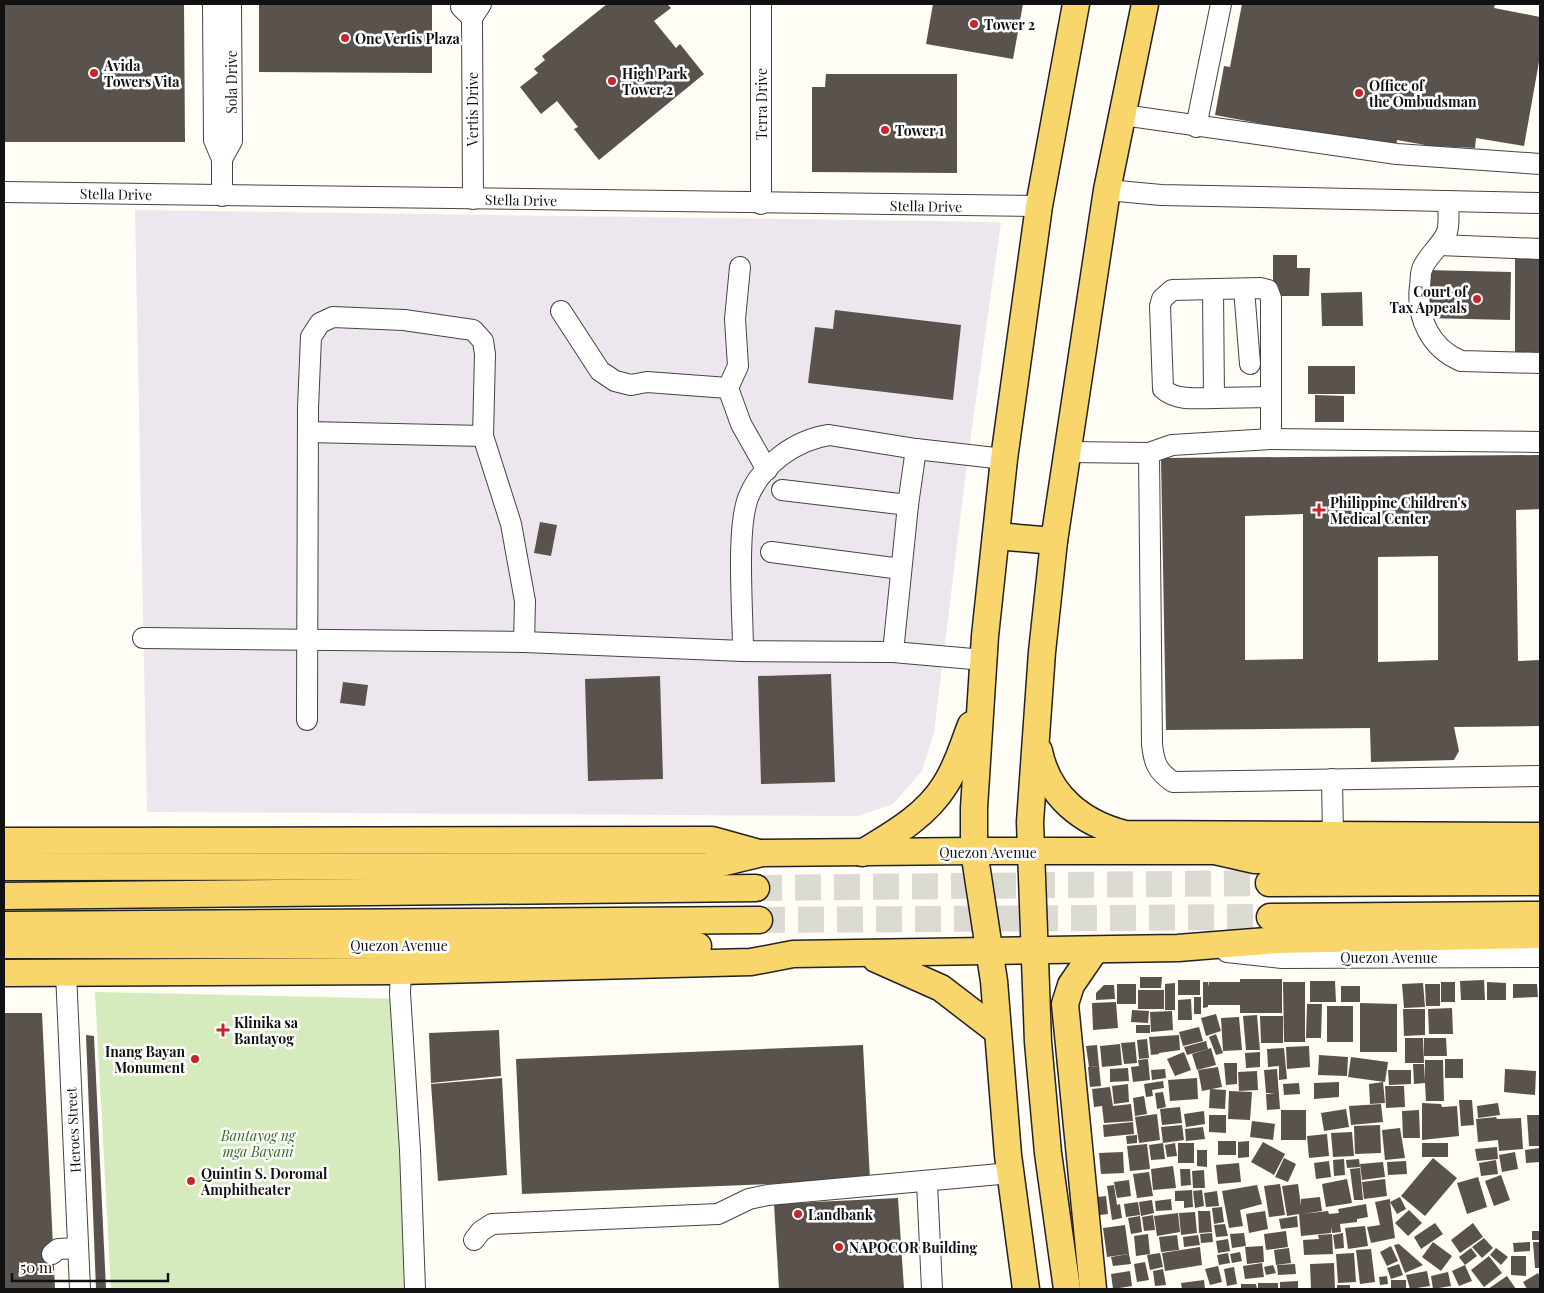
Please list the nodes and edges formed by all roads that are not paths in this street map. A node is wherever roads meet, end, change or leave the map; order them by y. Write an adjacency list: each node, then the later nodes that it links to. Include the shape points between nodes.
1 (213, 4): 10 (street, Sola Drive, via 214,140)
2 (231, 4): 10 (street, Sola Drive, via 232,141)
3 (761, 4): 18 (street, Terra Drive)
4 (1076, 4): 19 (main road)
5 (1145, 4): 8 (main road)
6 (1221, 4): 9 (street)
7 (471, 9): 15 (street, Vertis Drive)
8 (1123, 115): 9 (street); 12 (main road)
9 (1196, 127): 11 (street, via 1397,154)
10 (222, 159): 14 (street, Sola Drive)
11 (1540, 164)
12 (1107, 190): 16 (street, via 1161,195); 36 (main road)
13 (4, 192): 14 (street, Stella Drive)
14 (222, 196): 15 (street, Stella Drive)
15 (473, 199): 18 (street, Stella Drive)
16 (1448, 201): 17 (street); 20 (street, via 1447,232)
17 (1540, 203)
18 (761, 204): 19 (street, Stella Drive)
19 (1039, 206): 37 (main road)
20 (1439, 245): 21 (street); 26 (street, via 1422,268 1418,300 1419,313 1436,343 1461,360)
21 (1540, 249)
22 (740, 268): 28 (street, via 735,320 738,366)
23 (1244, 289): 24 (street); 27 (street); 29 (street, via 1268,290 1271,298)
24 (1213, 290): 30 (street); 30 (street, via 1172,290 1162,299 1160,306 1163,389 1179,398)
25 (561, 311): 28 (street, via 600,371 615,381 631,385 647,382)
26 (1540, 363)
27 (1250, 364)
28 (728, 388): 39 (street, via 741,424)
29 (1271, 397): 30 (street); 33 (street)
30 (1214, 398)
31 (308, 432): 32 (street); 32 (street, via 310,337 320,323 333,317 404,320 473,330 483,341 485,354); 47 (street)
32 (483, 436): 48 (street, via 511,524 525,601)
33 (1271, 439): 34 (street); 38 (street, via 1172,445)
34 (1540, 442)
35 (916, 450): 37 (street); 39 (street, via 863,439 822,436 800,443); 41 (street)
36 (1068, 457): 38 (street); 43 (main road)
37 (1004, 458): 42 (main road)
38 (1148, 459): 56 (street, via 1154,762 1161,774 1173,782)
39 (767, 470): 49 (street, via 748,498 743,520)
40 (782, 490): 41 (street)
41 (908, 504): 45 (street)
42 (996, 536): 43 (main road); 51 (main road)
43 (1054, 542): 54 (main road)
44 (771, 552): 45 (street)
45 (901, 569): 50 (street)
46 (143, 638): 47 (street)
47 (309, 640): 48 (street); 53 (street)
48 (524, 642): 49 (street)
49 (743, 651): 50 (street)
50 (893, 652): 51 (street)
51 (984, 660): 52 (main road)
52 (980, 706): 61 (main road); 65 (main road, via 953,771 938,796 916,817)
53 (307, 720)
54 (1037, 720): 57 (main road, via 1041,762 1050,782 1063,800 1085,819 1125,834); 63 (main road)
55 (1540, 776): 56 (street)
56 (1332, 779): 58 (street)
57 (1257, 834): 58 (main road, Quezon Avenue); 62 (main road, Quezon Avenue)
58 (1333, 835): 59 (main road, Quezon Avenue)
59 (1540, 836)
60 (4, 841): 64 (main road, Quezon Avenue, via 712,840)
61 (974, 851): 63 (main road, Quezon Avenue); 65 (main road, Quezon Avenue); 81 (main road)
62 (1215, 851): 63 (main road, Quezon Avenue); 66 (main road, Quezon Avenue, via 1255,860)
63 (1031, 852): 80 (main road)
64 (762, 853): 65 (main road, Quezon Avenue); 67 (main road, Quezon Avenue, via 708,866)
65 (861, 854)
66 (1540, 860)
67 (4, 867)
68 (1540, 882): 69 (main road)
69 (1270, 883)
70 (756, 888): 71 (main road)
71 (4, 896)
72 (1540, 915): 73 (main road)
73 (1270, 917)
74 (759, 920): 75 (main road, Quezon Avenue)
75 (4, 925)
76 (1540, 935): 78 (main road, Quezon Avenue, via 1278,940)
77 (4, 945): 82 (main road, Quezon Avenue, via 749,946)
78 (1178, 948): 79 (main road, Quezon Avenue); 84 (street, Quezon Avenue, via 1282,958)
79 (1095, 950): 80 (main road, Quezon Avenue); 99 (main road, via 1071,986 1065,1004)
80 (1033, 951): 81 (main road, Quezon Avenue); 98 (main road, via 1048,1153)
81 (990, 952): 83 (main road, Quezon Avenue); 88 (main road)
82 (793, 954): 83 (main road, Quezon Avenue); 85 (main road, Quezon Avenue, via 751,962)
83 (858, 954): 88 (main road, via 892,964 941,988)
84 (1540, 957)
85 (401, 971): 86 (main road, Quezon Avenue); 95 (street)
86 (66, 972): 87 (main road, Quezon Avenue); 92 (street, Heroes Street)
87 (4, 973)
88 (997, 1031): 89 (main road)
89 (1011, 1174): 90 (street); 97 (main road)
90 (927, 1182): 91 (street, via 768,1195 749,1199 718,1214 492,1224); 96 (street)
91 (474, 1240)
92 (78, 1248): 93 (street, via 58,1249); 94 (street, Heroes Street)
93 (52, 1254)
94 (80, 1289)
95 (415, 1289)
96 (932, 1289)
97 (1026, 1289)
98 (1067, 1289)
99 (1093, 1289)

